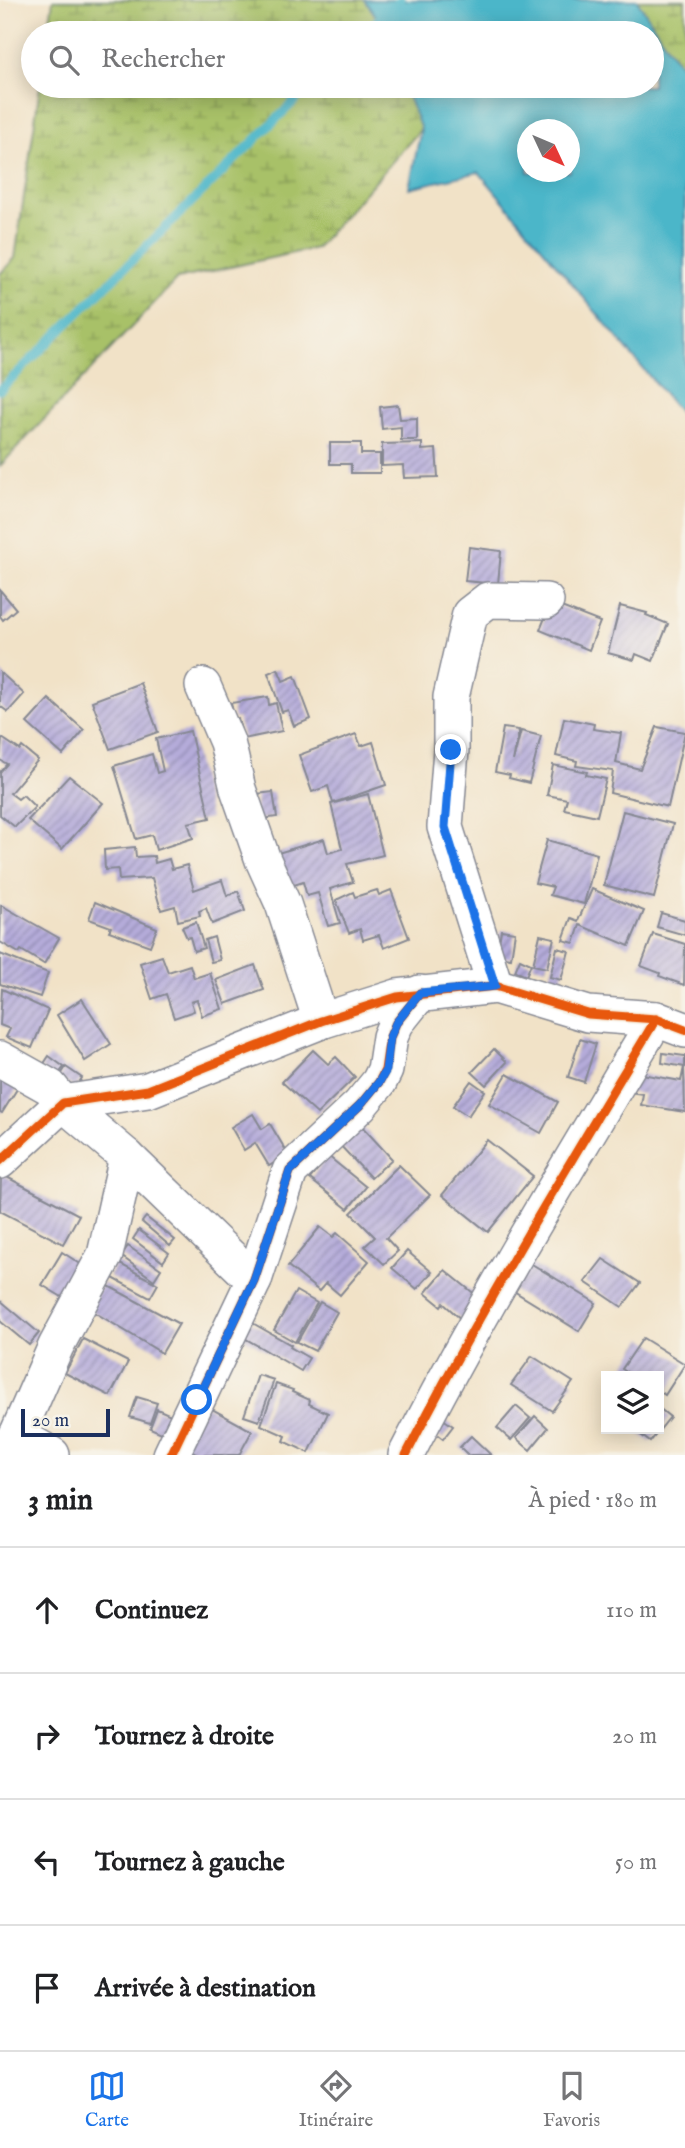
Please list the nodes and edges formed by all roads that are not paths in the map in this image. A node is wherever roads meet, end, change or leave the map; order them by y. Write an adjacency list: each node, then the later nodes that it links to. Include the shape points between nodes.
1 (546, 601): 3 (street, via 488,600 470,614 451,697 445,827)
2 (203, 686): 5 (street, via 228,741 238,789 283,904)
3 (495, 986): 4 (street); 6 (street, via 588,1014)
4 (420, 993): 5 (street); 11 (street, via 396,1023 379,1082 290,1171)
5 (321, 1021): 8 (street, via 148,1090)
6 (671, 1024): 15 (street, via 534,1223)
7 (0, 1059): 8 (street, via 50,1087)
8 (63, 1103): 9 (street); 10 (street)
9 (127, 1157): 11 (street); 12 (street, via 105,1255 56,1346)
10 (0, 1161)
11 (254, 1280): 14 (street)
12 (11, 1445): 13 (street)
13 (52, 1455)
14 (171, 1455)
15 (406, 1455)

